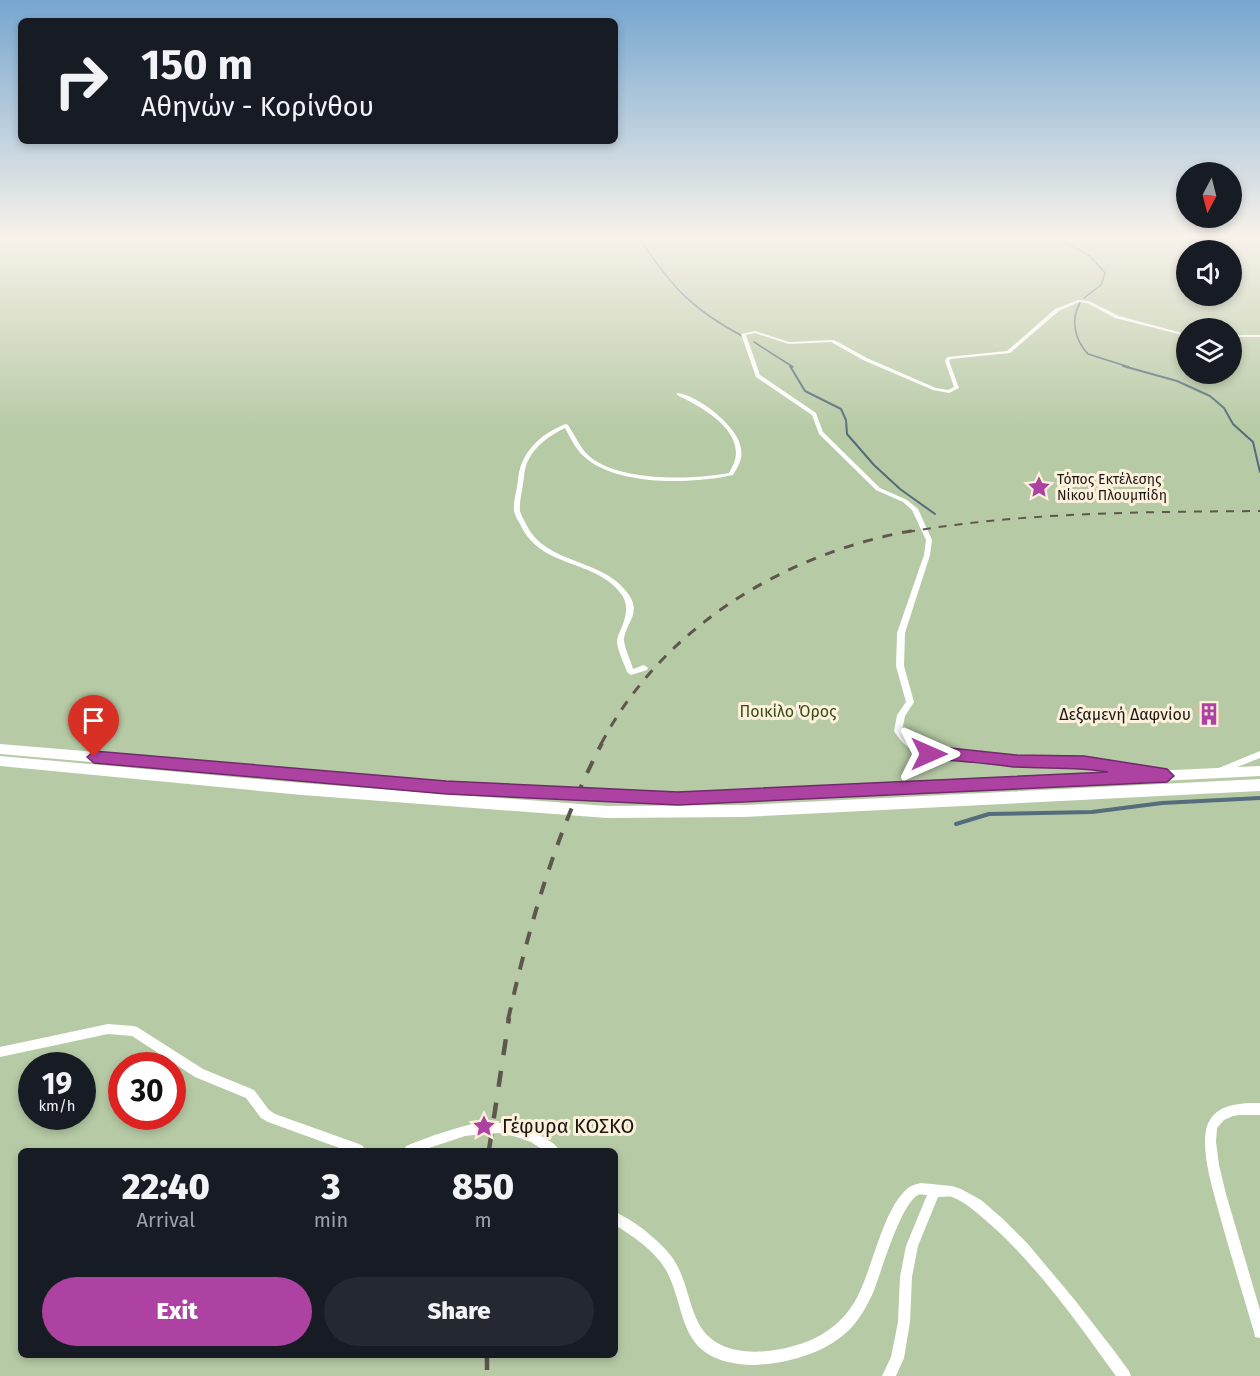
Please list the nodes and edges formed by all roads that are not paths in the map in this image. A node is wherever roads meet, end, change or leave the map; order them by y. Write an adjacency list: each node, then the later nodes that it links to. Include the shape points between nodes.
1 (1073, 303): 13 (street, via 1057,310 1008,352 949,358 957,388 949,392 865,359 832,341 789,343 755,332 743,334 758,376 814,414 821,433 878,489 912,505 926,532 927,555 901,633 900,666 910,702 898,723 902,737 929,754 1084,762)
2 (1091, 303): 3 (street, via 1127,320)
3 (1176, 332)
4 (1242, 336): 5 (street)
5 (1260, 336)
6 (680, 394): 7 (street, via 714,414 738,444 736,467 731,474 706,478 634,477 587,457 566,426 552,431 520,467 517,512 526,534 552,554 613,581 627,597 632,614 620,640 631,672)
7 (644, 668)
8 (0, 749): 13 (highway, via 446,788 678,799)
9 (1260, 754): 12 (street)
10 (0, 761): 14 (highway, via 607,812 744,811)
11 (1260, 771): 12 (highway)
12 (1216, 773): 13 (highway)
13 (1167, 776)
14 (1260, 784)
15 (0, 1052): 17 (street, via 108,1029 133,1031 199,1073 250,1094 272,1118)
16 (1260, 1109): 22 (street, via 1236,1109 1218,1118 1209,1139 1229,1227)
17 (354, 1148)
18 (415, 1148): 19 (street, via 447,1135 496,1125 513,1129)
19 (549, 1148)
20 (934, 1191): 21 (street, via 914,1191 903,1205 867,1292 848,1321 827,1339 793,1353 757,1358 720,1354 702,1341 669,1263 653,1245); 23 (street, via 912,1246 904,1322); 24 (street, via 958,1193 1000,1226 1061,1294)
21 (618, 1220)
22 (1260, 1332)
23 (889, 1376)
24 (1124, 1376)

